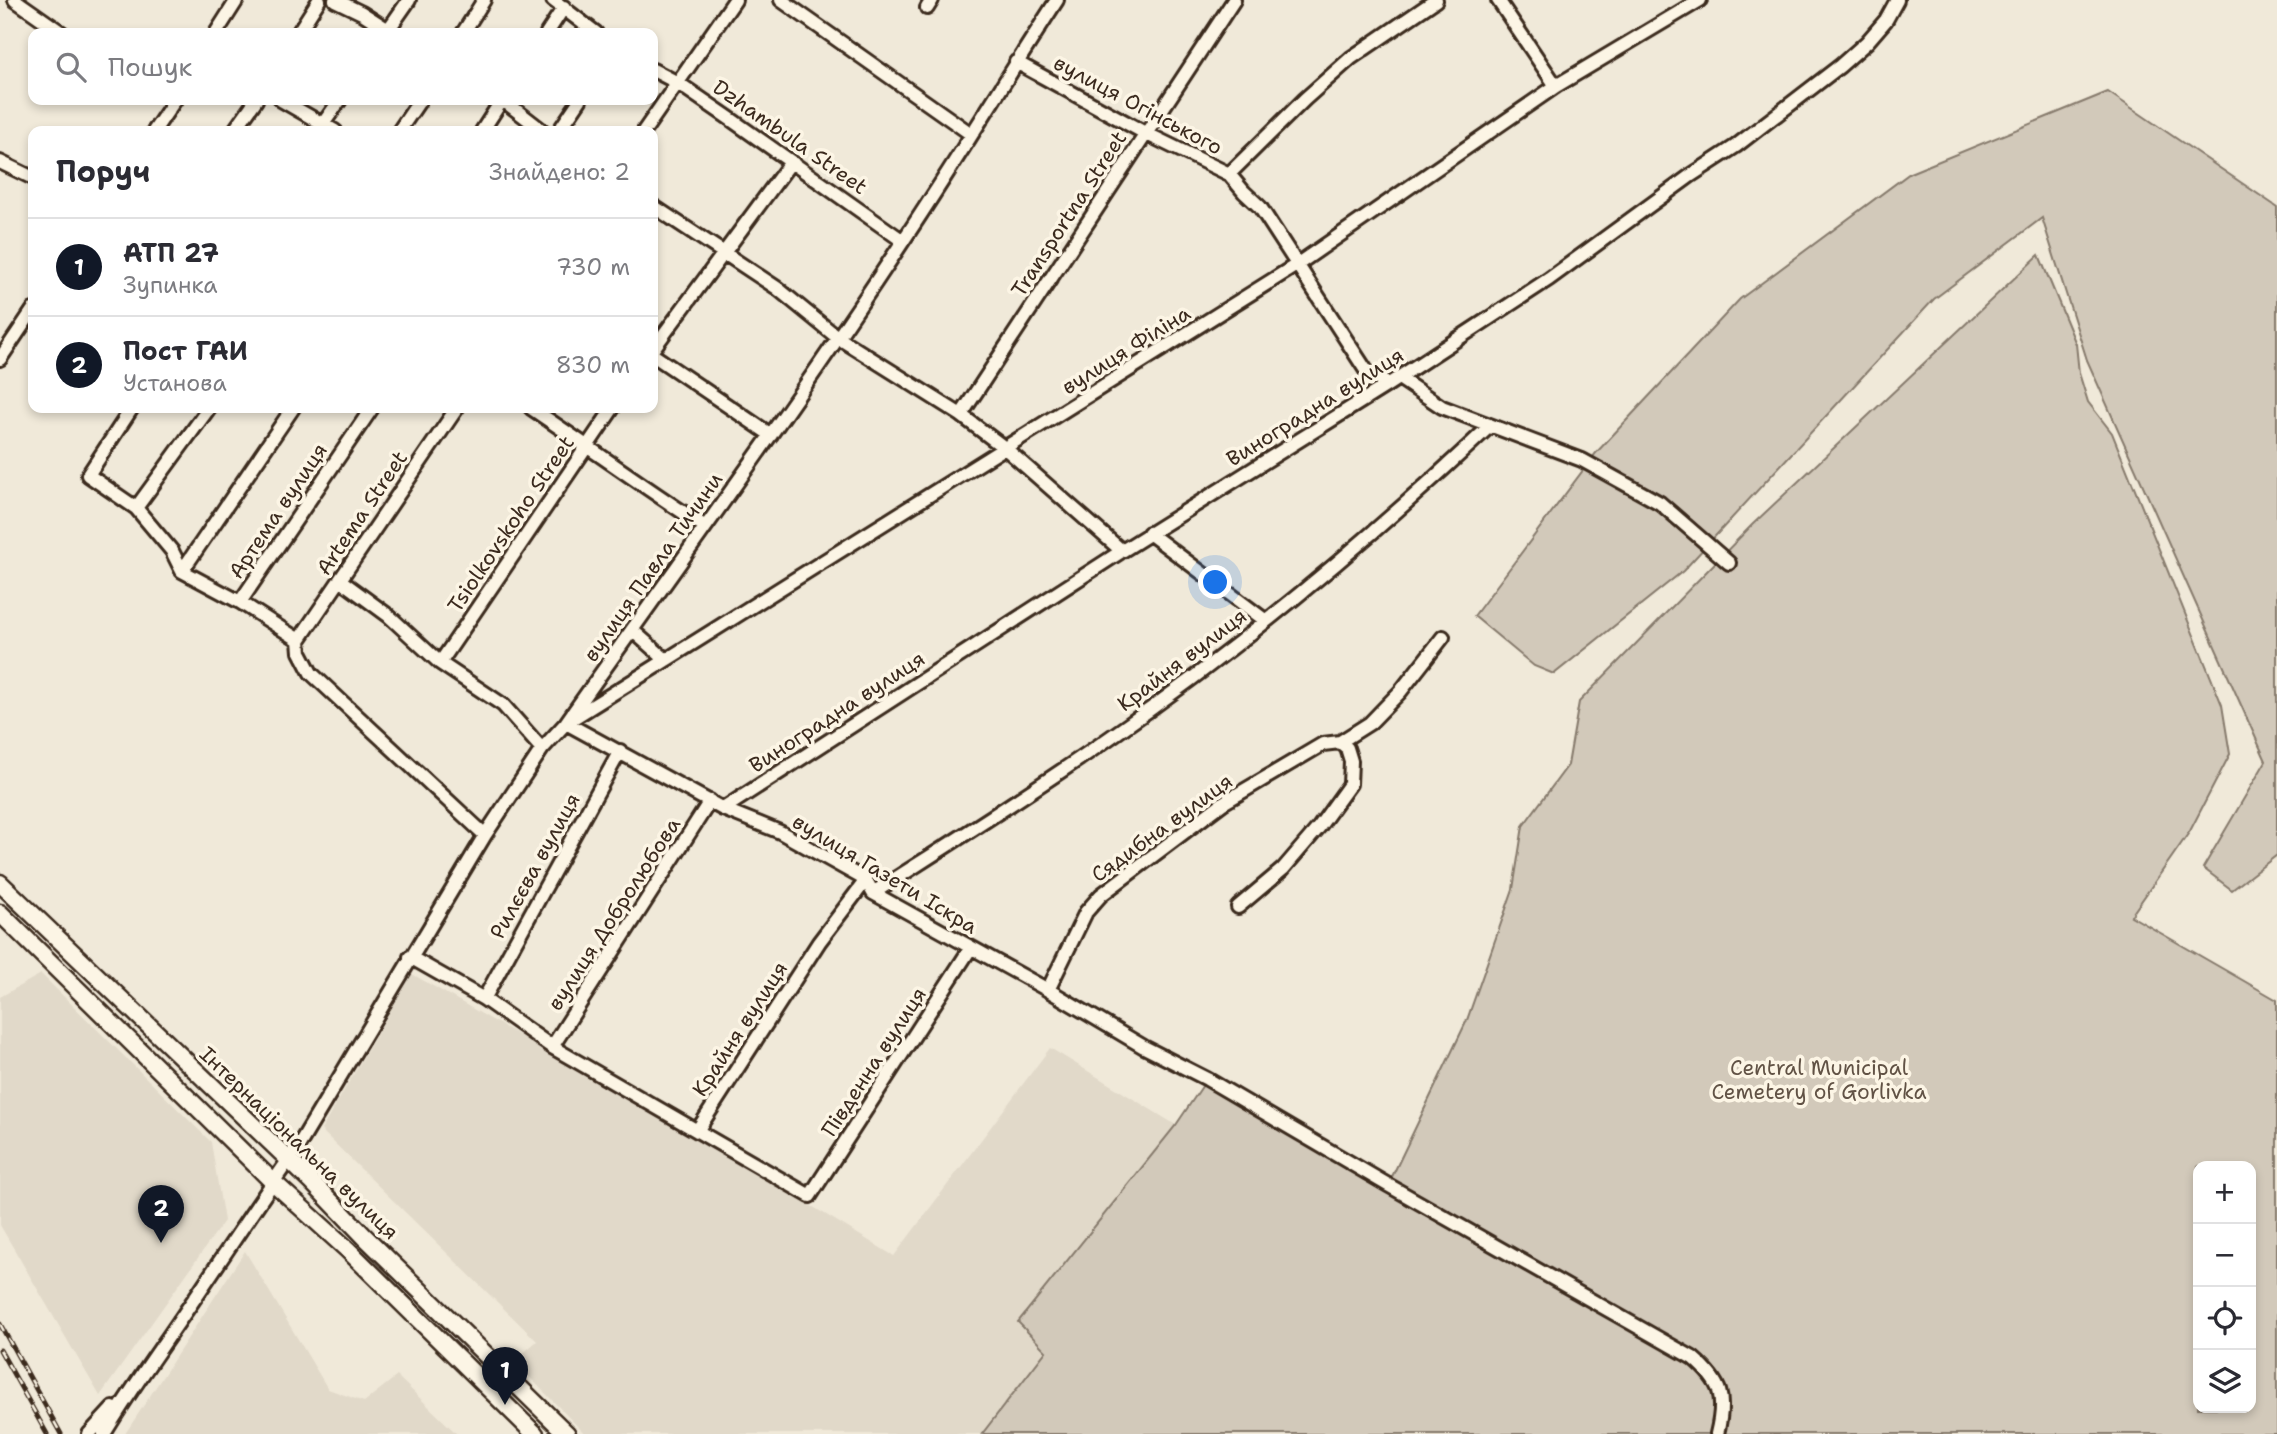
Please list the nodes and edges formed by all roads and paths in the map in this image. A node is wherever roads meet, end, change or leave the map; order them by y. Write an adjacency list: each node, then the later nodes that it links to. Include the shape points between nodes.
1 (15, 0): 16 (street)
2 (237, 0): 17 (street)
3 (319, 0): 18 (street)
4 (335, 0): 19 (street)
5 (410, 0): 20 (street)
6 (484, 0): 21 (street)
7 (735, 0): 26 (street)
8 (781, 0): 46 (street)
9 (1057, 0): 24 (street, вулиця Павла Тичини)
10 (1234, 0): 45 (street, Transportna Street)
11 (1436, 0): 49 (street, via 1351,58)
12 (1498, 0): 27 (street)
13 (1700, 0): 27 (street, вулиця Філіна)
14 (1897, 0): 60 (street, Виноградна вулиця, via 1867,42 1747,138 1549,279)
15 (558, 4): 22 (street); 23 (street)
16 (55, 28)
17 (219, 28)
18 (301, 28)
19 (383, 28)
20 (392, 28)
21 (466, 28)
22 (549, 28)
23 (589, 28)
24 (1016, 62): 45 (street, вулиця Огінського); 46 (street, вулиця Павла Тичини)
25 (658, 73): 26 (street, Dzhambula Street)
26 (678, 83): 44 (street); 48 (street, Dzhambula Street)
27 (1556, 86): 54 (street, вулиця Філіна)
28 (172, 105): 36 (street)
29 (252, 105): 37 (street)
30 (288, 105): 38 (street)
31 (336, 105): 39 (street)
32 (417, 105): 40 (street)
33 (500, 105): 41 (street)
34 (509, 105): 42 (street)
35 (577, 105): 43 (street)
36 (157, 126)
37 (238, 126)
38 (319, 126)
39 (321, 126)
40 (402, 126)
41 (485, 126)
42 (537, 126)
43 (562, 126)
44 (648, 126)
45 (1145, 133): 49 (street, вулиця Огінського); 68 (street, Transportna Street)
46 (971, 134): 52 (street, вулиця Павла Тичини)
47 (0, 162): 50 (street)
48 (790, 162): 52 (street, Dzhambula Street); 53 (street)
49 (1229, 174): 54 (street, вулиця Огінського, via 1260,207)
50 (28, 176)
51 (658, 209): 53 (street)
52 (904, 241): 56 (street, вулиця Павла Тичини)
53 (723, 252): 56 (street); 57 (street)
54 (1298, 264): 60 (street, вулиця Огінського, via 1367,372); 72 (street, вулиця Філіна)
55 (28, 317): 59 (street)
56 (838, 337): 68 (street); 70 (street, вулиця Павла Тичини)
57 (658, 342)
58 (658, 358): 70 (street)
59 (0, 359)
60 (1394, 381): 69 (street, вулиця Огінського); 75 (street, Виноградна вулиця)
61 (129, 413): 73 (street, via 88,475)
62 (205, 413): 73 (street)
63 (290, 413): 78 (street)
64 (369, 413): 80 (street, Артема вулиця)
65 (454, 413): 79 (street, Artema Street)
66 (538, 413): 71 (street)
67 (611, 413): 71 (street, Tsiolkovskoho Street)
68 (961, 415): 72 (street)
69 (1490, 426): 77 (street, вулиця Огінського, via 1582,460 1660,503); 81 (street, Крайня вулиця, via 1420,492)
70 (771, 436): 74 (street, вулиця Павла Тичини)
71 (588, 446): 74 (street); 86 (street, Tsiolkovskoho Street)
72 (1006, 449): 76 (street); 85 (street, вулиця Філіна)
73 (136, 508): 78 (street, via 173,551)
74 (704, 526): 82 (street, вулиця Павла Тичини)
75 (1149, 533): 76 (street, Виноградна вулиця); 81 (street)
76 (1122, 551): 92 (street, Виноградна вулиця)
77 (1729, 563)
78 (182, 571): 80 (street)
79 (340, 579): 84 (street, Artema Street); 86 (street)
80 (240, 602): 84 (street)
81 (1266, 621): 96 (street, Крайня вулиця, via 1110,738)
82 (632, 629): 85 (street); 87 (street, вулиця Павла Тичини)
83 (1443, 637): 88 (street, Сядибна вулиця, via 1393,700 1370,723)
84 (299, 640): 93 (street, via 311,673)
85 (666, 660): 87 (street, вулиця Філіна)
86 (440, 663): 89 (street, via 503,705)
87 (566, 723): 89 (street, вулиця Павла Тичини); 90 (street, вулиця Газети Іскра)
88 (1340, 742): 97 (street, via 1351,761 1350,784 1283,869); 101 (street, Сядибна вулиця, via 1323,744 1223,803 1101,895 1086,912)
89 (542, 749): 93 (street, вулиця Павла Тичини)
90 (620, 751): 91 (street, вулиця Газети Іскра); 102 (street, Рилєєва вулиця)
91 (710, 801): 92 (street, вулиця Газети Іскра); 103 (street, вулиця Добролюбова)
92 (723, 808): 94 (street, вулиця Газети Іскра, via 780,832)
93 (485, 835): 100 (street, вулиця Павла Тичини)
94 (866, 880): 96 (street, вулиця Газети Іскра); 104 (street, Крайня вулиця, via 819,942)
95 (0, 883): 105 (main road, Інтернаціональна вулиця)
96 (873, 893): 99 (street, вулиця Газети Іскра)
97 (1238, 907)
98 (0, 913): 106 (main road, Інтернаціональна вулиця)
99 (970, 949): 101 (street, вулиця Газети Іскра); 104 (street, Південна вулиця, via 810,1196)
100 (410, 957): 102 (street); 105 (street, вулиця Павла Тичини)
101 (1048, 990): 112 (street, вулиця Газети Іскра, via 1693,1358 1718,1385 1722,1399)
102 (484, 999): 103 (street)
103 (552, 1047): 104 (street)
104 (697, 1131)
105 (288, 1161): 106 (street, вулиця Павла Тичини); 111 (main road, Інтернаціональна вулиця)
106 (272, 1181): 107 (street, вулиця Павла Тичини); 110 (main road, Інтернаціональна вулиця)
107 (130, 1390): 108 (street); 109 (street)
108 (89, 1434)
109 (104, 1434)
110 (535, 1434)
111 (567, 1434)
112 (1717, 1434)

